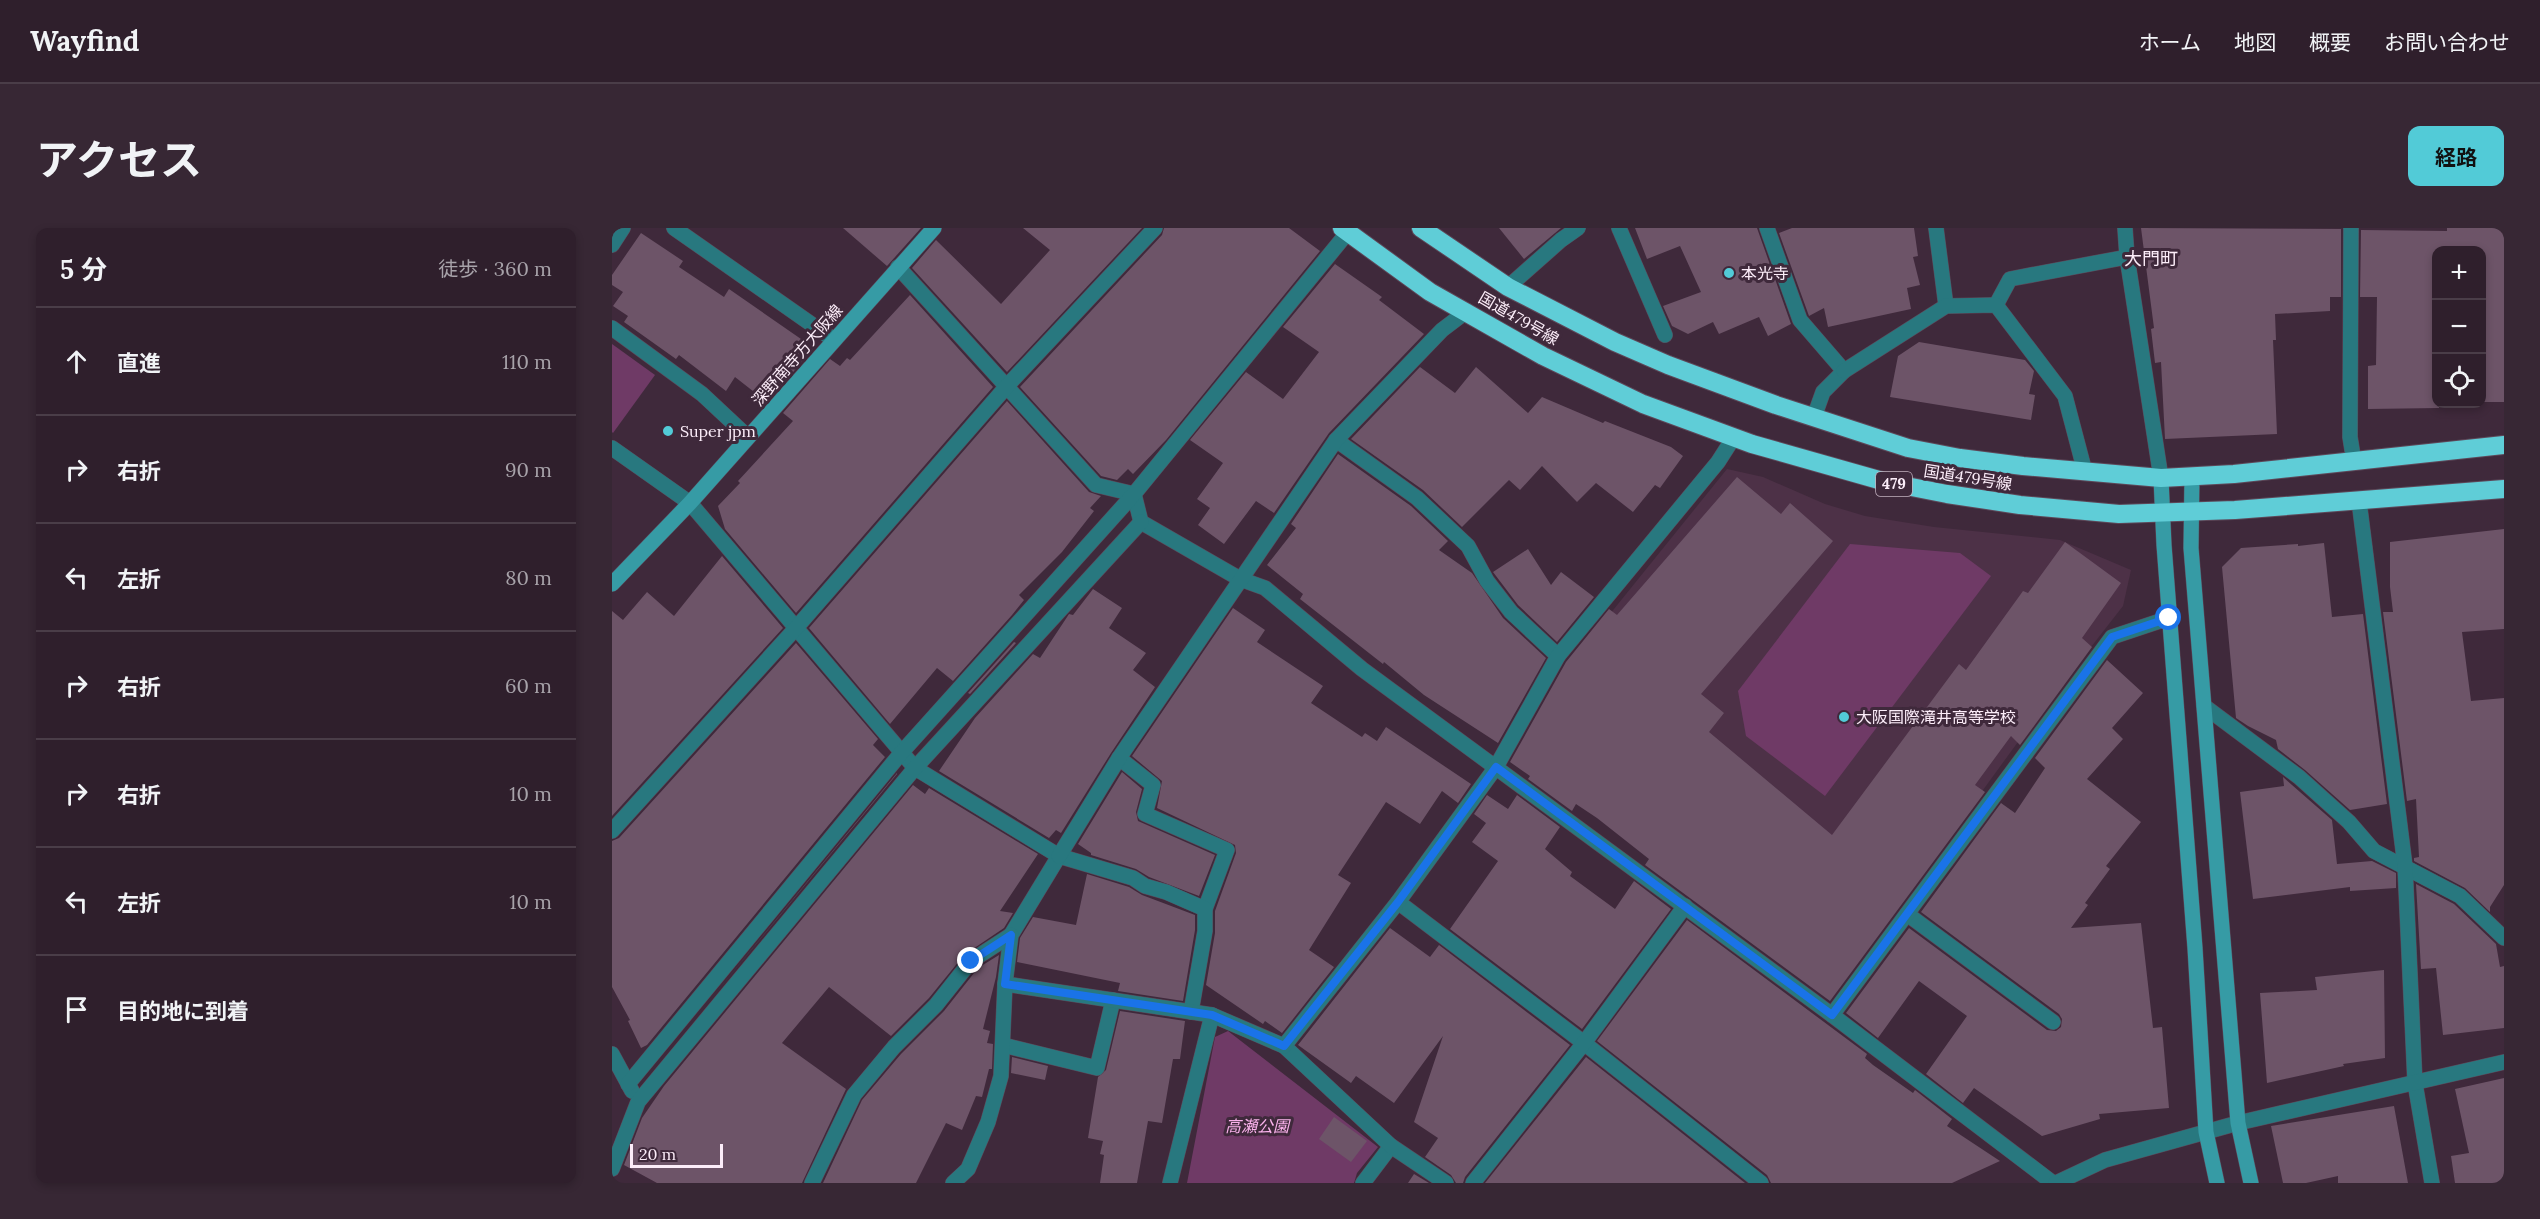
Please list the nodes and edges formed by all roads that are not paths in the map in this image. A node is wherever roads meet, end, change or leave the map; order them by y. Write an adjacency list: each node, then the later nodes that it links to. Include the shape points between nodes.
1 (623, 228): 14 (street)
2 (674, 228): 23 (street)
3 (934, 228): 16 (street, 深野南寺方大阪線)
4 (1155, 228): 25 (street)
5 (1421, 228): 17 (highway, 国道479号線 / 479)
6 (1578, 228): 13 (street)
7 (1619, 228): 22 (street)
8 (1767, 228): 24 (street, via 1800,320)
9 (1936, 228): 19 (street)
10 (2125, 228): 15 (street)
11 (2351, 228): 32 (street, via 2350,437)
12 (1345, 230): 20 (highway, 国道479号線 / 479, via 1430,292); 37 (street)
13 (1557, 234): 17 (street)
14 (612, 244)
15 (2127, 257): 18 (street, via 2010,279); 35 (street)
16 (898, 267): 23 (street, 深野南寺方大阪線); 25 (street)
17 (1508, 287): 26 (highway, 国道479号線 / 479, via 1668,365)
18 (1996, 305): 19 (street); 33 (street, via 2065,396)
19 (1946, 306): 24 (street)
20 (1467, 311): 28 (highway, 国道479号線 / 479, via 1543,356 1653,408); 29 (street, via 1442,330)
21 (612, 328): 27 (street, via 702,394)
22 (1665, 336)
23 (834, 340): 27 (street, 深野南寺方大阪線)
24 (1844, 371): 26 (street, via 1823,392)
25 (1007, 386): 37 (street, via 1096,485); 46 (street)
26 (1814, 417): 33 (highway, 国道479号線 / 479, via 1908,447 1960,458)
27 (748, 437): 39 (street, 深野南寺方大阪線)
28 (1734, 437): 40 (highway, 国道479号線 / 479, via 1847,472 1947,494 2119,514); 47 (street, via 1718,462)
29 (1336, 440): 43 (street); 47 (street, via 1418,498 1468,546 1510,612)
30 (2504, 445): 32 (highway, 国道479号線 / 479)
31 (612, 448): 39 (street)
32 (2354, 462): 34 (highway, 国道479号線 / 479)
33 (2085, 472): 35 (highway, 国道479号線 / 479)
34 (2192, 477): 35 (highway, 国道479号線 / 479); 41 (street)
35 (2161, 478): 40 (street)
36 (2504, 489): 38 (highway, 国道479号線 / 479)
37 (1134, 494): 42 (street); 49 (street)
38 (2359, 501): 41 (highway, 国道479号線 / 479); 55 (street)
39 (690, 503): 44 (street, 深野南寺方大阪線); 46 (street)
40 (2162, 511): 41 (highway, 国道479号線 / 479); 45 (street)
41 (2191, 511): 48 (street)
42 (1142, 522): 43 (street); 52 (street)
43 (1240, 579): 50 (street); 51 (street, via 1265,588 1362,669)
44 (612, 584)
45 (2169, 618): 59 (street, via 2112,637); 77 (street)
46 (796, 628): 49 (street); 53 (street)
47 (1558, 656): 51 (street)
48 (2204, 706): 55 (street, via 2299,777 2349,822 2373,851); 76 (street)
49 (902, 752): 52 (street); 74 (street)
50 (1119, 758): 54 (street); 58 (street, via 1153,785 1144,814 1227,850)
51 (1496, 767): 56 (street); 57 (street)
52 (915, 768): 54 (street); 75 (street)
53 (612, 831)
54 (1059, 856): 58 (street, via 1133,878); 60 (street)
55 (2405, 866): 61 (street, via 2460,896); 73 (street)
56 (1398, 902): 68 (street); 70 (street)
57 (1685, 906): 66 (street); 68 (street)
58 (1205, 909): 64 (street)
59 (1907, 914): 66 (street); 67 (street)
60 (1011, 935): 62 (street); 80 (street, via 971,961 854,1095)
61 (2504, 938)
62 (1005, 984): 63 (street); 69 (street)
63 (1113, 1000): 64 (street); 69 (street, via 1097,1068)
64 (1191, 1012): 65 (street)
65 (1212, 1015): 70 (street); 82 (street)
66 (1832, 1015): 87 (street)
67 (2053, 1022)
68 (1584, 1043): 85 (street); 86 (street)
69 (1003, 1045): 81 (street, via 1001,1076 988,1122 968,1169)
70 (1284, 1046): 78 (street)
71 (612, 1055): 74 (street)
72 (2504, 1062): 73 (street)
73 (2415, 1083): 76 (street); 90 (street)
74 (628, 1084): 75 (street)
75 (638, 1102): 79 (street)
76 (2238, 1123): 77 (street); 89 (street)
77 (2206, 1132): 87 (street, via 2105,1160); 88 (street)
78 (1391, 1146): 83 (street); 84 (street)
79 (612, 1169)
80 (812, 1183)
81 (953, 1183)
82 (1170, 1183)
83 (1363, 1183)
84 (1446, 1183)
85 (1473, 1183)
86 (1761, 1183)
87 (2054, 1183)
88 (2217, 1183)
89 (2251, 1183)
90 (2432, 1183)

